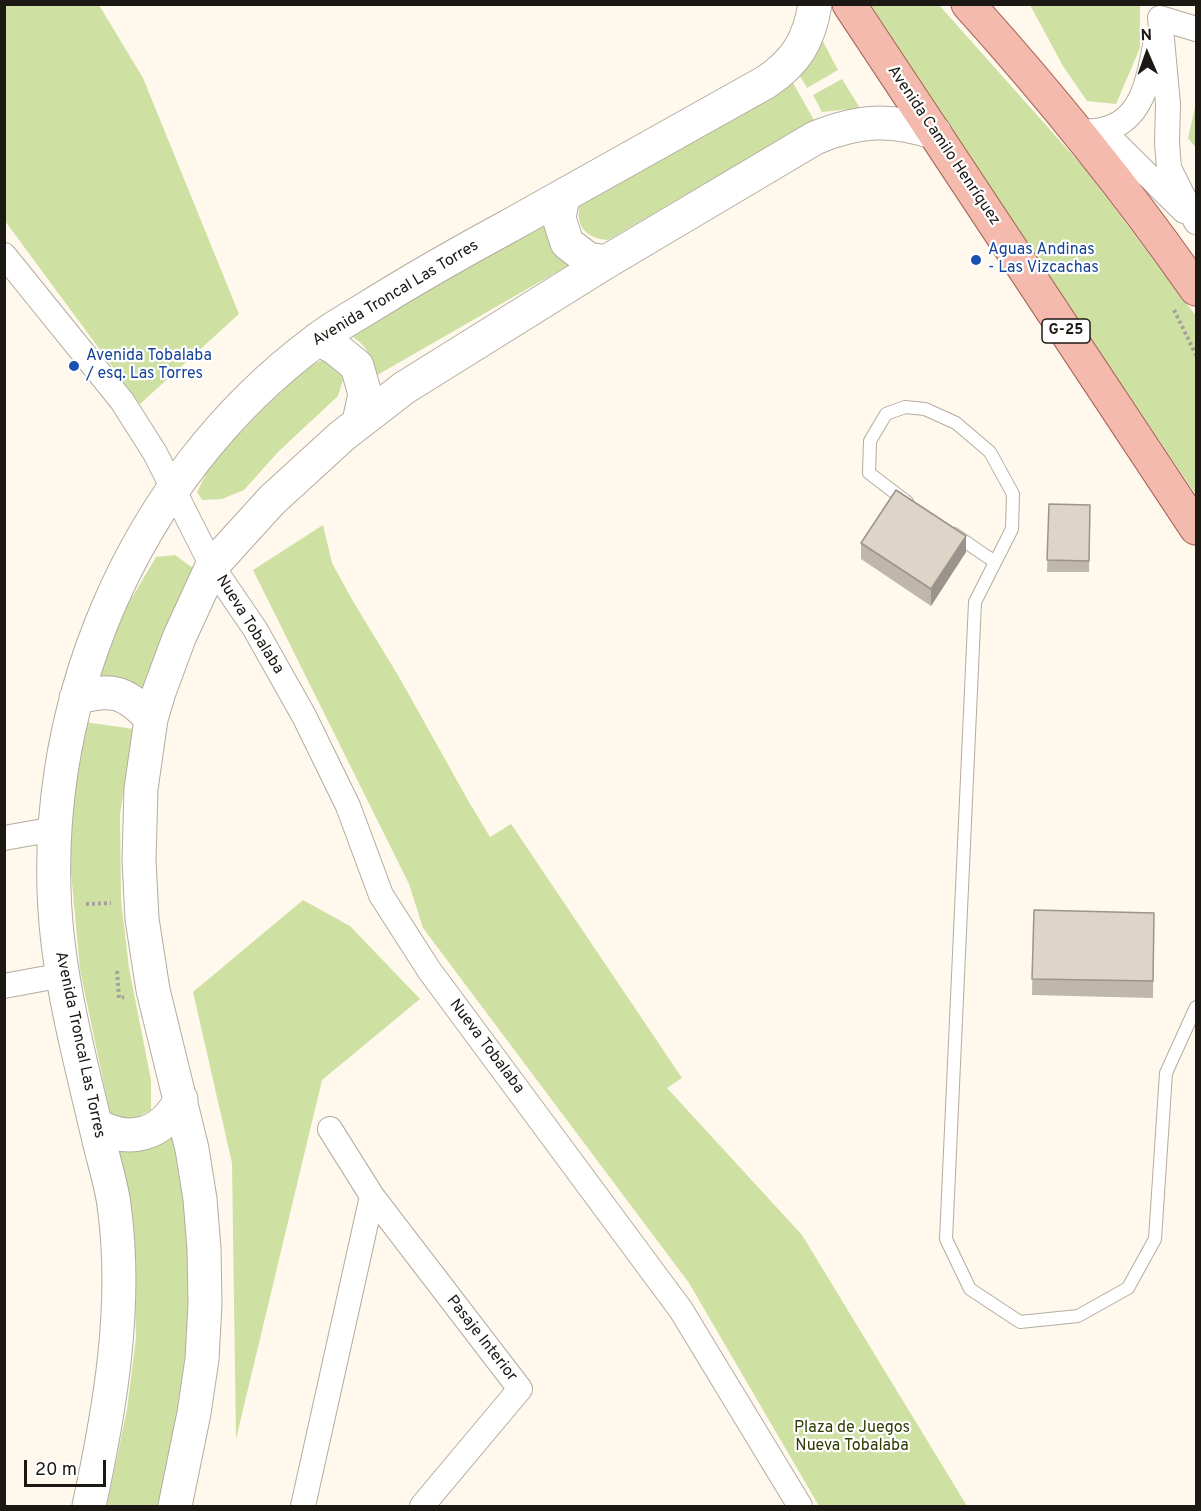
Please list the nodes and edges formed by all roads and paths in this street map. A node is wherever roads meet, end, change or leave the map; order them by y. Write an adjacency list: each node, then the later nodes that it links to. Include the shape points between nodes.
1 (814, 4): 8 (street, Avenida Troncal Las Torres, via 799,52 778,75)
2 (849, 4): 7 (main road, Avenida Camilo Henríquez / G-25)
3 (968, 4): 6 (main road)
4 (1162, 11): 5 (street); 6 (street, via 1146,87 1137,107 1123,121); 9 (street, via 1170,168)
5 (1197, 29)
6 (1090, 130): 10 (street, via 1180,206); 13 (main road)
7 (935, 133): 12 (street, via 878,122 836,129 814,138); 19 (main road, Avenida Camilo Henríquez / G-25)
8 (563, 196): 12 (street, via 559,218 567,243 588,259); 14 (street, Avenida Troncal Las Torres, via 416,277)
9 (1197, 222)
10 (1197, 227)
11 (4, 255): 16 (street, Nueva Tobalaba, via 122,401 155,453)
12 (606, 262): 15 (street, via 404,388)
13 (1197, 289)
14 (318, 339): 15 (street, via 357,366 365,394); 16 (street, Avenida Troncal Las Torres, via 229,420)
15 (359, 422): 21 (street, via 272,500)
16 (172, 489): 21 (street, Nueva Tobalaba); 22 (street, Avenida Troncal Las Torres, via 114,591)
17 (916, 508): 20 (lane, via 869,473 870,441 886,414 905,407 925,408 956,423 990,452 1013,494 1012,530)
18 (946, 528): 20 (lane)
19 (1197, 528)
20 (995, 562): 32 (lane, via 975,602 946,1239 970,1289 1020,1322 1078,1316 1128,1288 1155,1239 1166,1073)
21 (212, 566): 23 (street, via 179,638); 41 (street, Nueva Tobalaba, via 255,629 304,716 348,806 381,895 429,970 681,1310)
22 (76, 698): 23 (street, via 97,692 118,693 137,703); 24 (street, Avenida Troncal Las Torres, via 66,741)
23 (151, 719): 31 (street, via 141,789 139,860 142,918)
24 (55, 829): 25 (street); 27 (street, Avenida Troncal Las Torres)
25 (4, 838)
26 (113, 903): 27 (path)
27 (55, 906): 29 (street, Avenida Troncal Las Torres)
28 (117, 962): 31 (path, via 119,998)
29 (63, 975): 30 (street); 34 (street, Avenida Troncal Las Torres)
30 (4, 986)
31 (153, 990): 33 (street)
32 (1197, 1007)
33 (181, 1099): 34 (street, via 170,1118 149,1132 121,1135); 38 (street, via 200,1199 205,1304 194,1413)
34 (95, 1124): 37 (street, Avenida Troncal Las Torres, via 114,1203 118,1300 112,1377)
35 (330, 1129): 36 (street, Pasaje Interior)
36 (372, 1196): 39 (street); 40 (street, Pasaje Interior, via 520,1389)
37 (89, 1506)
38 (175, 1506)
39 (303, 1506)
40 (422, 1506)
41 (800, 1506)

